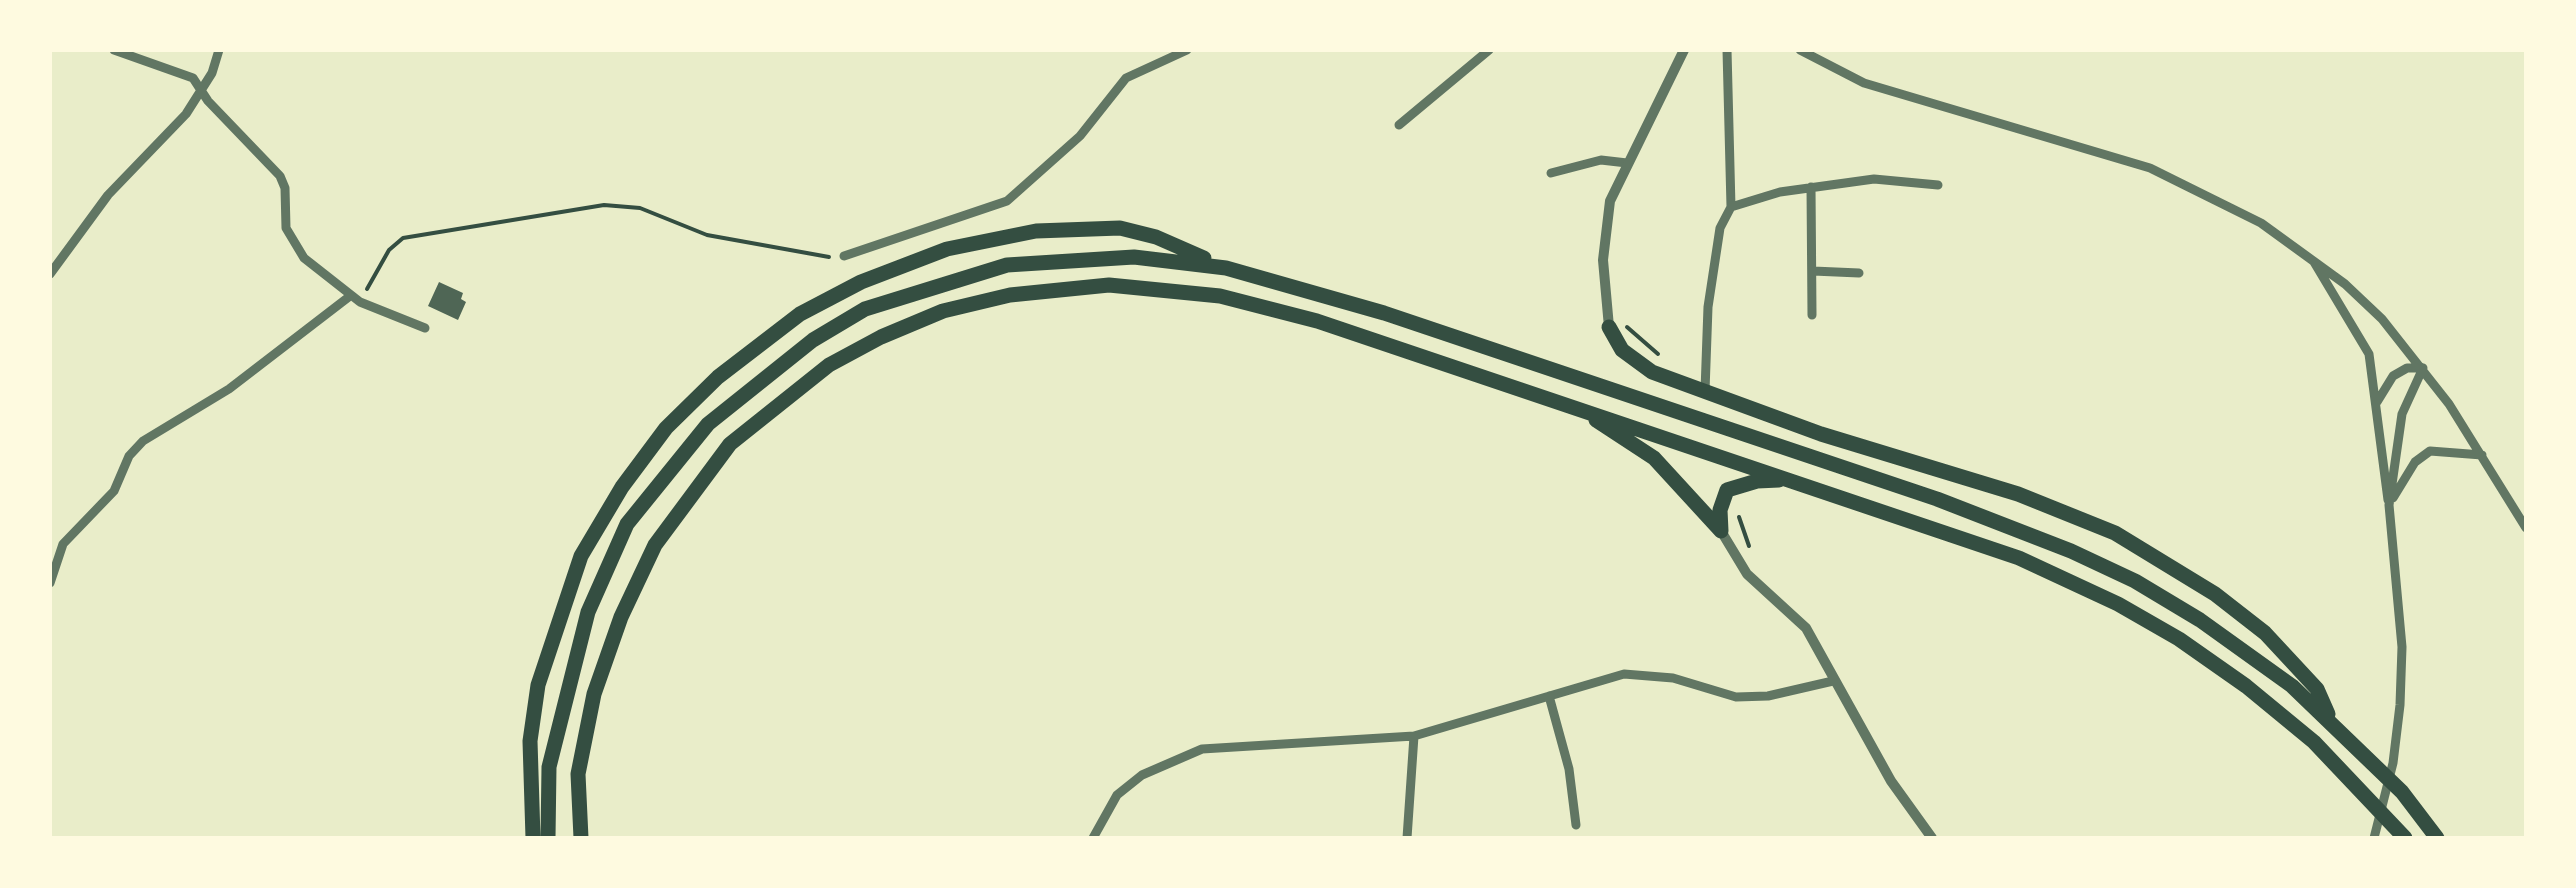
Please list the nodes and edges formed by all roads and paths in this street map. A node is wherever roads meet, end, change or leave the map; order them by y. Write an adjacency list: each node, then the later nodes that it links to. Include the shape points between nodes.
1 (114, 50): 8 (street, via 193,78)
2 (218, 50): 8 (street)
3 (1187, 50): 15 (street, via 1126,78 1090,126 1007,201)
4 (1489, 50): 9 (street)
5 (1728, 50): 14 (street)
6 (1800, 50): 16 (street, via 1864,83 2150,168 2261,223)
7 (1686, 51): 10 (street)
8 (204, 89): 20 (street, via 108,195); 21 (street, via 280,176 293,243)
9 (1398, 125)
10 (1626, 163): 11 (street, via 1601,160); 23 (street, via 1604,240)
11 (1552, 174)
12 (1938, 185): 13 (street, via 1874,179)
13 (1811, 188): 14 (street); 18 (street)
14 (1730, 207): 26 (street, via 1720,228 1708,307)
15 (844, 256): 21 (path, via 707,234 640,208 604,205 403,238 370,286)
16 (2310, 256): 25 (street, via 2382,320); 27 (street, via 2369,354)
17 (1226, 268): 37 (highway, via 1384,313 2029,532 2200,620); 40 (highway, via 1156,236 1120,228 1036,231 947,250 800,314 718,377 666,428 581,556 538,685 530,741); 41 (highway, via 1094,257 971,274 865,309 754,384 708,424 627,524 588,612 566,688 549,767)
18 (1813, 271): 19 (street); 22 (street)
19 (1859, 272)
20 (50, 274)
21 (350, 296): 24 (street); 34 (street, via 229,389 143,441 114,491 63,544)
22 (1812, 315)
23 (1609, 327): 26 (highway, via 1622,350 1652,372)
24 (425, 328)
25 (2422, 368): 27 (street, via 2394,376); 29 (street); 31 (street, via 2402,414)
26 (1704, 394): 37 (highway, via 2018,494 2115,533 2265,633 2317,689)
27 (2376, 405): 31 (street)
28 (1580, 410): 30 (highway); 33 (highway, via 1654,458); 42 (highway, via 1316,321 1168,288 1109,285 1010,295 882,337 829,365 730,444 655,544 594,694 578,774)
29 (2482, 455): 31 (street, via 2430,451 2414,462); 32 (street)
30 (1791, 480): 33 (highway, via 1757,480 1726,490); 47 (highway, via 2019,558 2179,639 2314,742)
31 (2389, 505): 46 (street, via 2402,646 2400,705)
32 (2526, 528)
33 (1721, 530): 35 (street, via 1746,574 1806,628)
34 (50, 582)
35 (1833, 681): 36 (street, via 1736,697 1673,678 1624,674); 45 (street)
36 (1549, 696): 38 (street); 39 (street, via 1570,769)
37 (2332, 722): 48 (highway)
38 (1414, 736): 43 (street, via 1202,749 1142,775 1117,795); 44 (street)
39 (1576, 825)
40 (533, 838)
41 (548, 838)
42 (580, 838)
43 (1093, 838)
44 (1407, 838)
45 (1932, 838)
46 (2374, 838)
47 (2405, 838)
48 (2437, 838)

